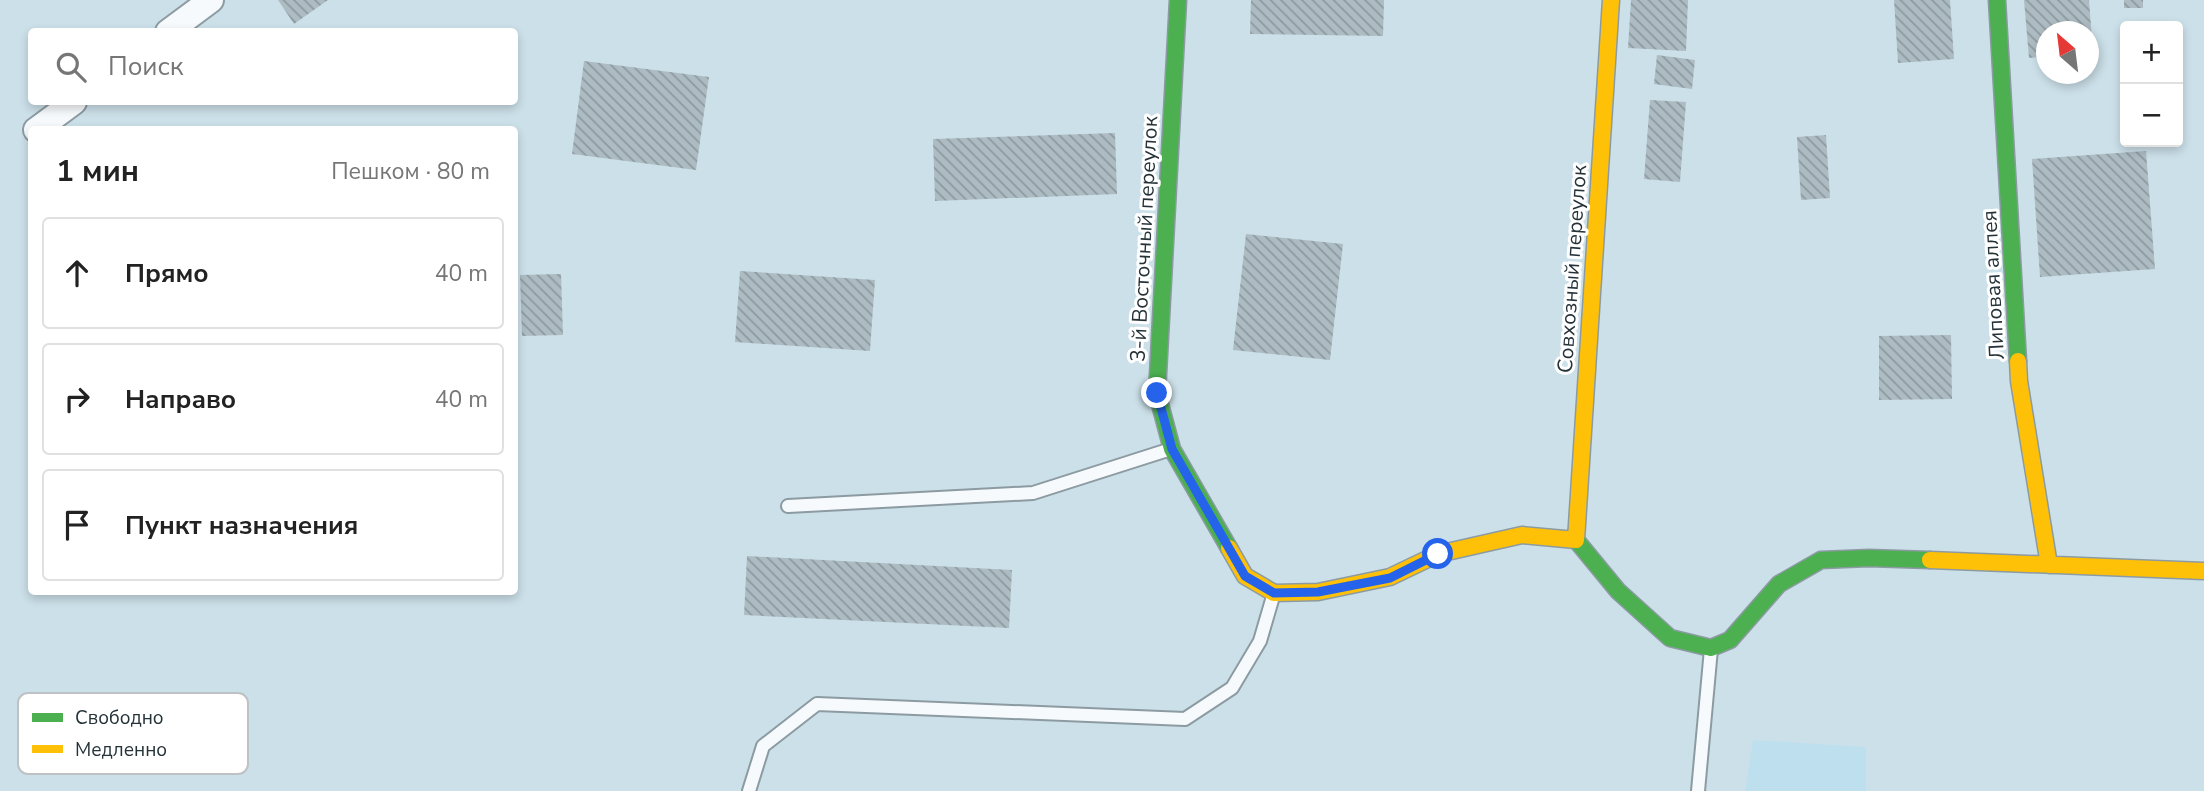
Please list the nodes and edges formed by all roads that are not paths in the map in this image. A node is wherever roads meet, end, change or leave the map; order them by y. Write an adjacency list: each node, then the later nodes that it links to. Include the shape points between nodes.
1 (211, 0): 5 (street)
2 (1178, 0): 8 (street, 3-й Восточный переулок, via 1157,393)
3 (1611, 0): 10 (street, Совхозный переулок)
4 (1997, 0): 11 (street, Липовая аллея, via 2020,381)
5 (174, 28)
6 (70, 105): 7 (street)
7 (41, 126)
8 (1172, 449): 9 (lane, via 1033,493); 13 (street, 3-й Восточный переулок, via 1245,576)
9 (788, 506)
10 (1576, 540): 13 (street, via 1522,535 1438,554 1390,578 1318,592); 14 (street, via 1618,591 1670,638)
11 (2049, 565): 12 (street); 14 (street, via 1821,560 1779,584 1730,640)
12 (2204, 571)
13 (1274, 593): 15 (lane, via 1260,641 1232,688 1185,719 817,704 763,746)
14 (1710, 648): 16 (lane)
15 (749, 791)
16 (1698, 791)

